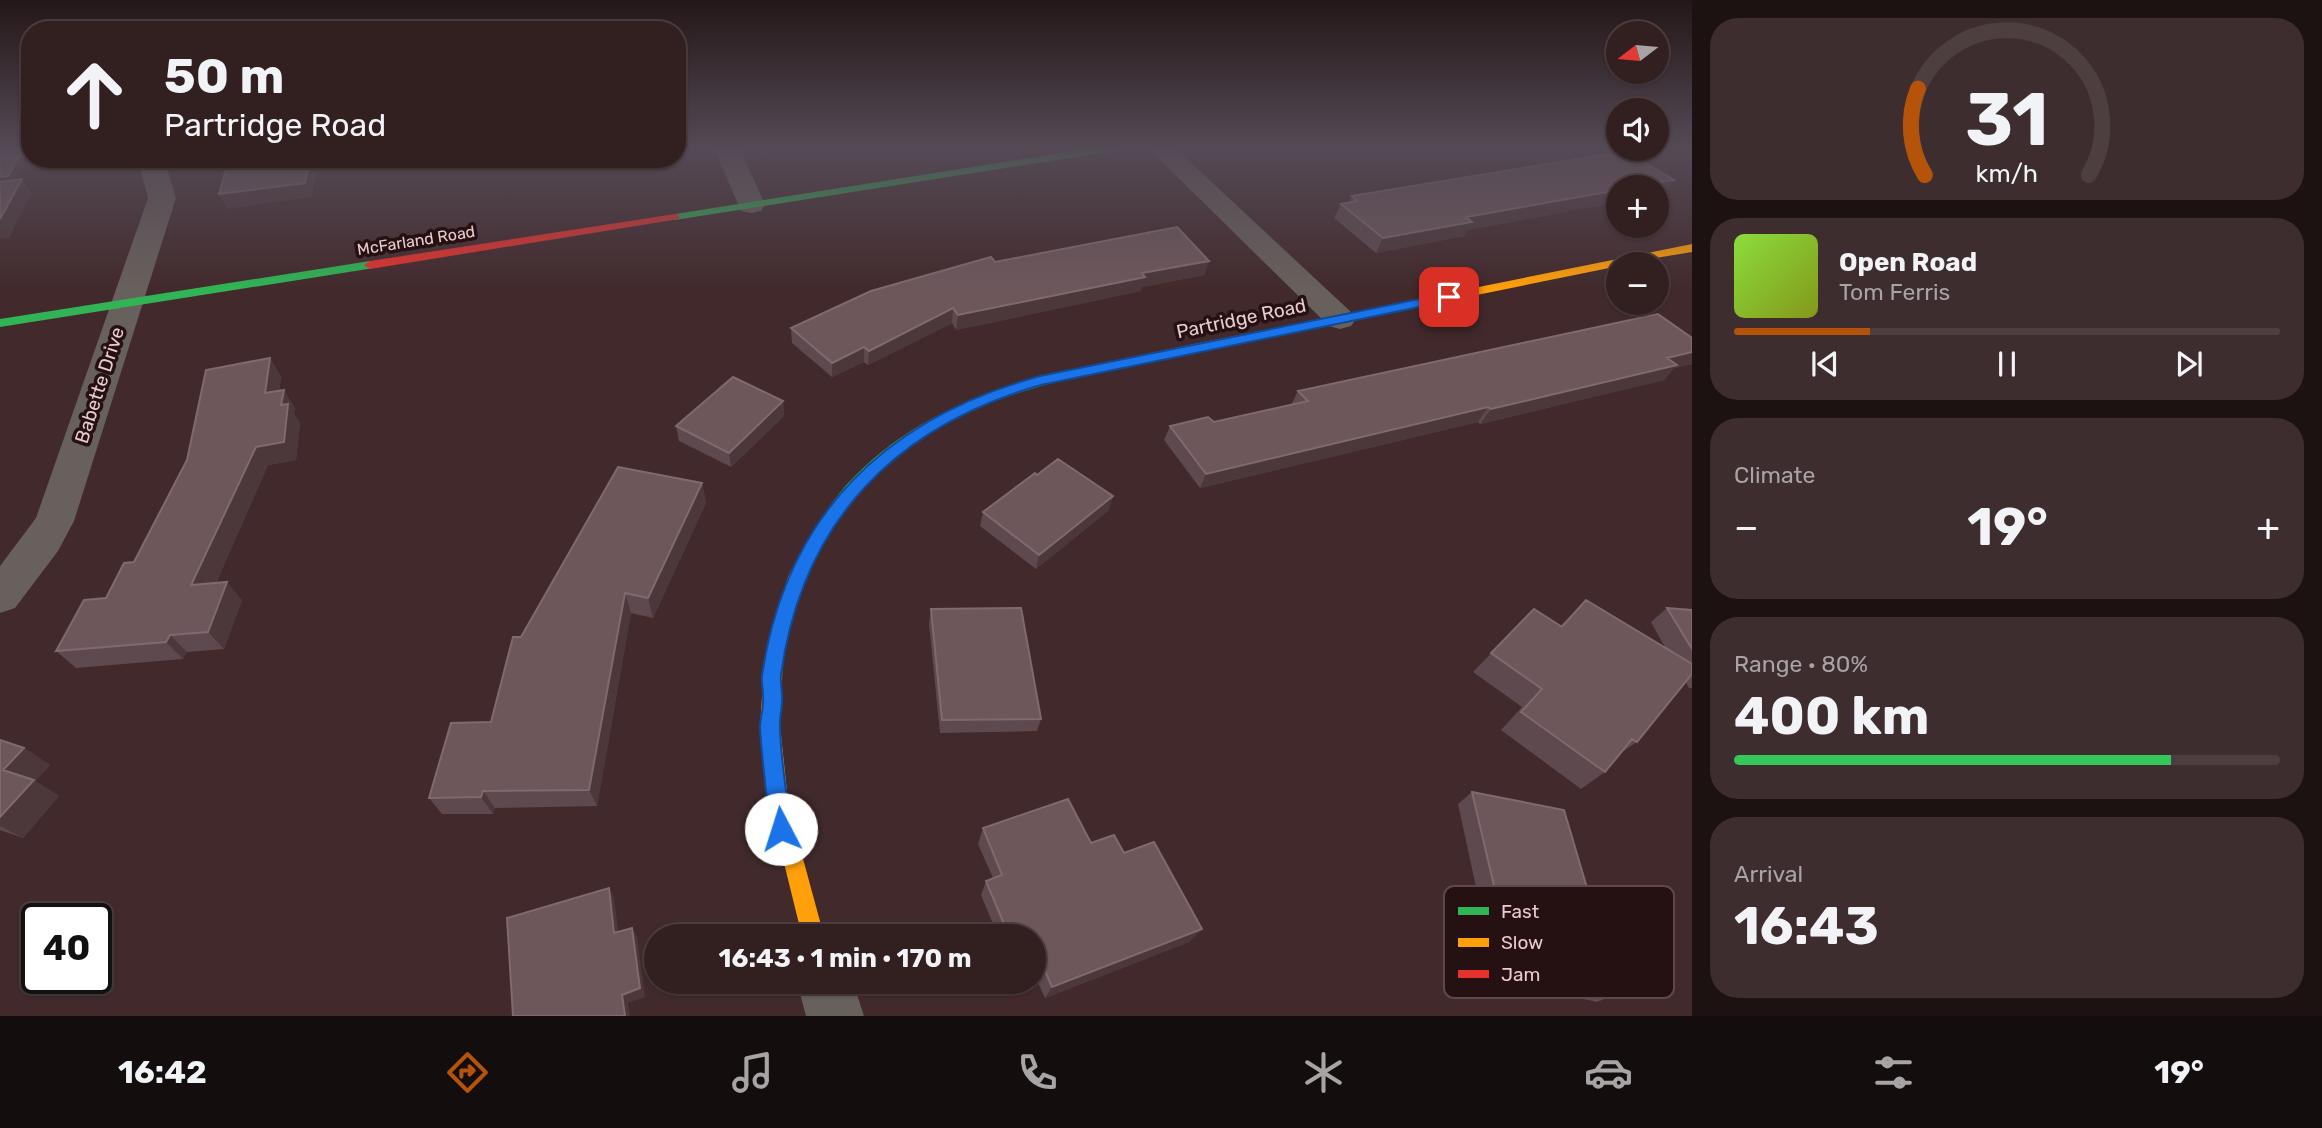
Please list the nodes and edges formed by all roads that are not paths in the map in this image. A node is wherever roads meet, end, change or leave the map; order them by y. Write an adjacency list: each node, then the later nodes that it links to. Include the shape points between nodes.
1 (161, 193): 7 (street, Babette Drive)
2 (746, 193): 5 (street)
3 (825, 193): 5 (street, McFarland Road)
4 (1208, 193): 8 (street)
5 (751, 205): 7 (street, McFarland Road)
6 (1692, 248): 8 (street, Partridge Road)
7 (125, 303): 9 (street, McFarland Road); 10 (street, Babette Drive, via 55,521)
8 (1340, 319): 11 (street, Partridge Road, via 1057,376 987,397 897,447 858,482 796,577 771,678 770,738 781,829)
9 (0, 323)
10 (0, 596)
11 (810, 924)
12 (829, 994): 13 (street)
13 (835, 1016)

